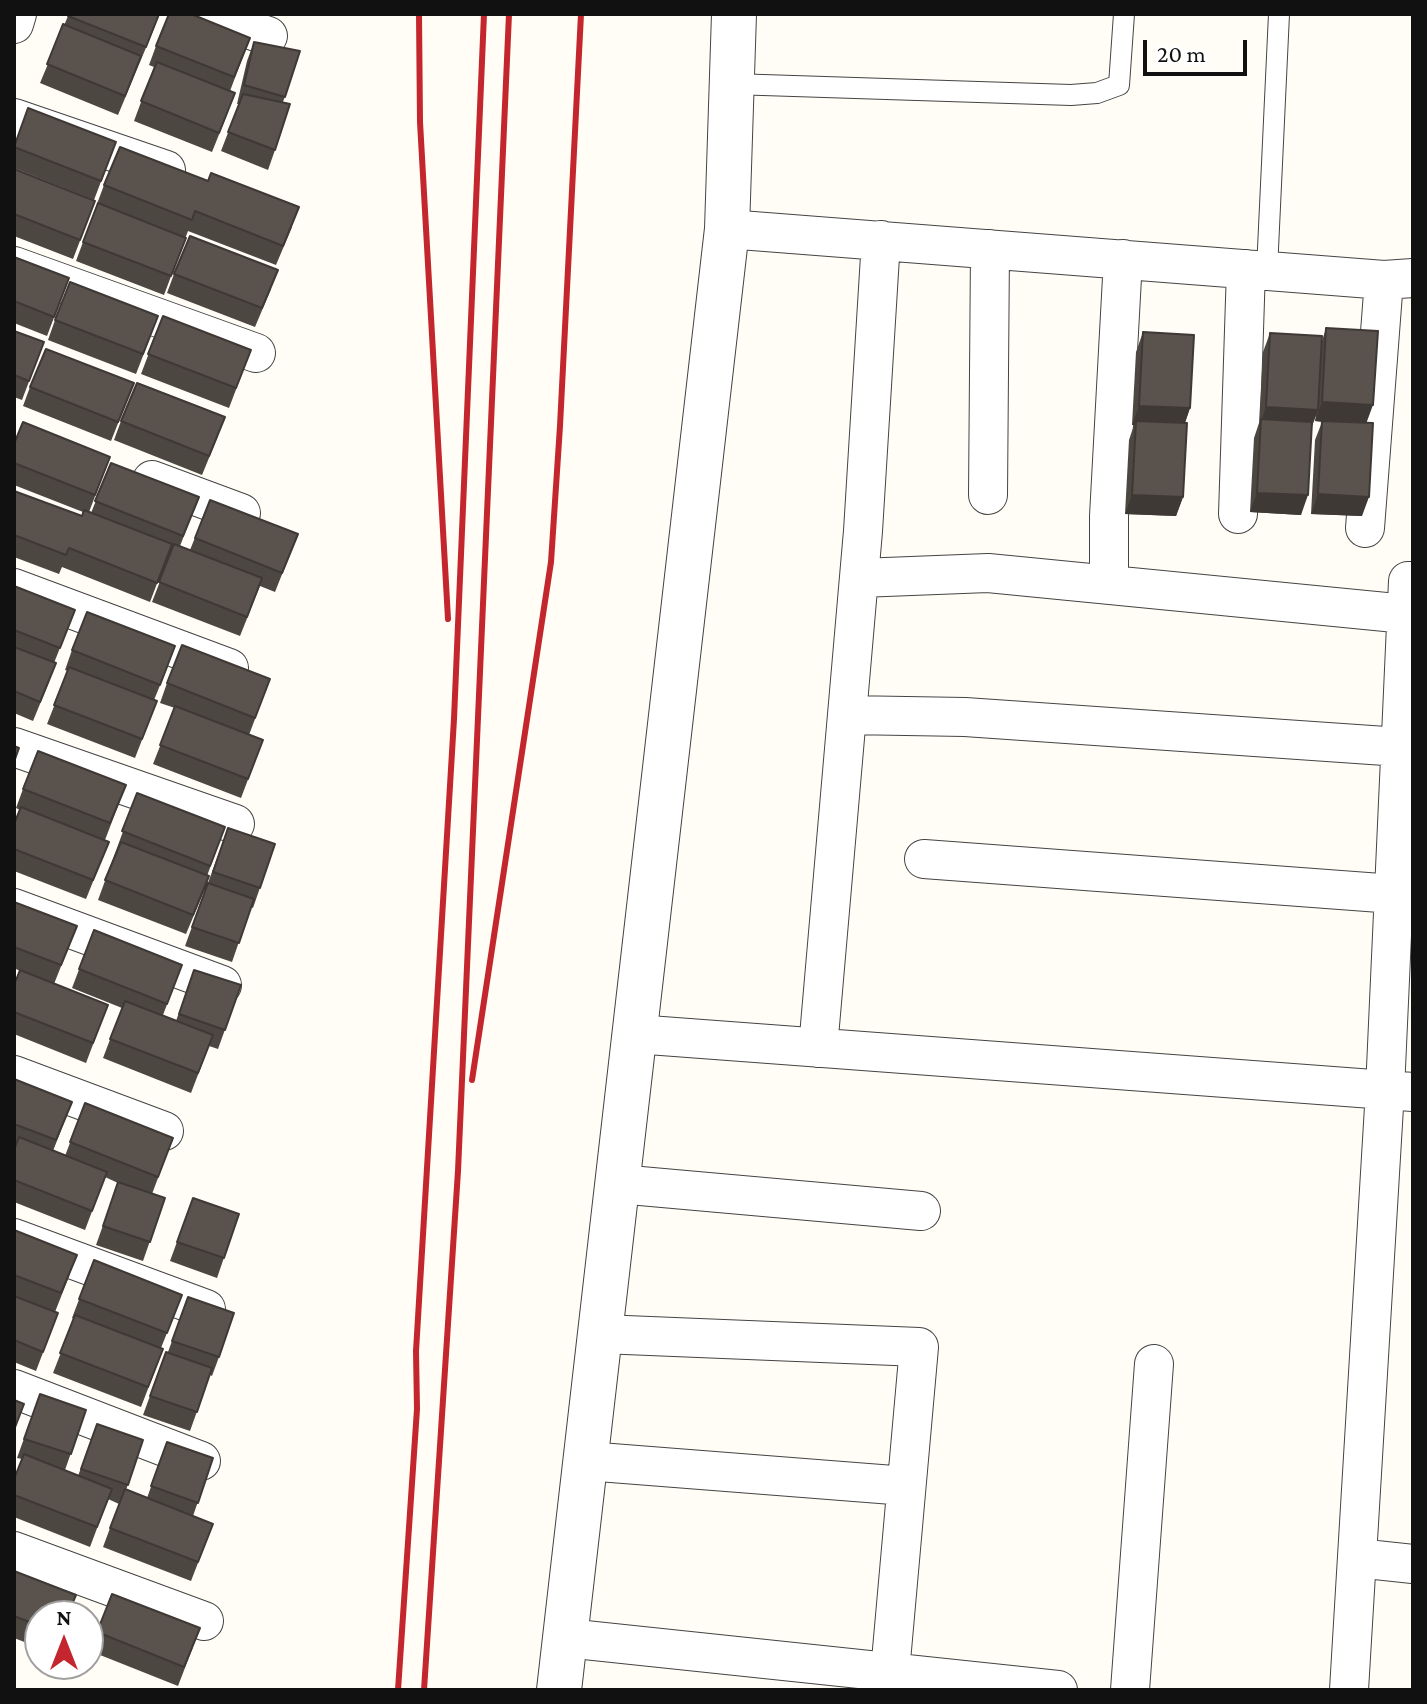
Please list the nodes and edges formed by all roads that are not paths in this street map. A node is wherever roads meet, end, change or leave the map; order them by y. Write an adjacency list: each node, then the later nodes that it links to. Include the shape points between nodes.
1 (17, 14): 6 (street)
2 (205, 14): 7 (street)
3 (734, 14): 8 (street)
4 (1124, 14): 8 (lane, via 1119,85 1097,93)
5 (1279, 14): 16 (lane)
6 (14, 24)
7 (268, 36)
8 (732, 84): 11 (street)
9 (14, 118): 10 (street)
10 (195, 180)
11 (727, 229): 12 (street); 37 (street)
12 (881, 240): 13 (street); 24 (street)
13 (990, 249): 14 (street); 20 (street)
14 (1123, 259): 16 (street); 25 (street)
15 (14, 266): 18 (street)
16 (1257, 269): 17 (street); 22 (street)
17 (1398, 279): 23 (street)
18 (256, 353)
19 (113, 466): 21 (street)
20 (988, 495)
21 (241, 513)
22 (1238, 514)
23 (1365, 528)
24 (860, 578): 25 (street, via 988,573); 29 (street)
25 (1109, 585): 27 (street)
26 (14, 588): 28 (street)
27 (1410, 598): 31 (street)
28 (241, 672)
29 (847, 715): 31 (street, via 965,717); 38 (street)
30 (14, 747): 32 (street)
31 (1400, 747): 34 (street)
32 (235, 824)
33 (924, 859): 34 (street)
34 (1394, 894): 40 (street)
35 (14, 908): 36 (street)
36 (222, 985)
37 (635, 1034): 38 (street); 42 (street)
38 (818, 1048): 40 (street)
39 (14, 1075): 41 (street)
40 (1399, 1091): 53 (street)
41 (164, 1131)
42 (618, 1184): 43 (street); 46 (street)
43 (921, 1211)
44 (14, 1238): 45 (street)
45 (206, 1309)
46 (601, 1334): 50 (street); 51 (street, via 919,1347)
47 (1154, 1364): 60 (street)
48 (14, 1389): 49 (street)
49 (201, 1461)
50 (586, 1461): 51 (street); 56 (street)
51 (906, 1486): 57 (street)
52 (14, 1551): 55 (street)
53 (1357, 1558): 54 (street); 61 (street)
54 (1413, 1564)
55 (204, 1621)
56 (566, 1638): 57 (street); 58 (street)
57 (890, 1672): 59 (street)
58 (559, 1690)
59 (1058, 1690)
60 (1130, 1690)
61 (1349, 1690)

